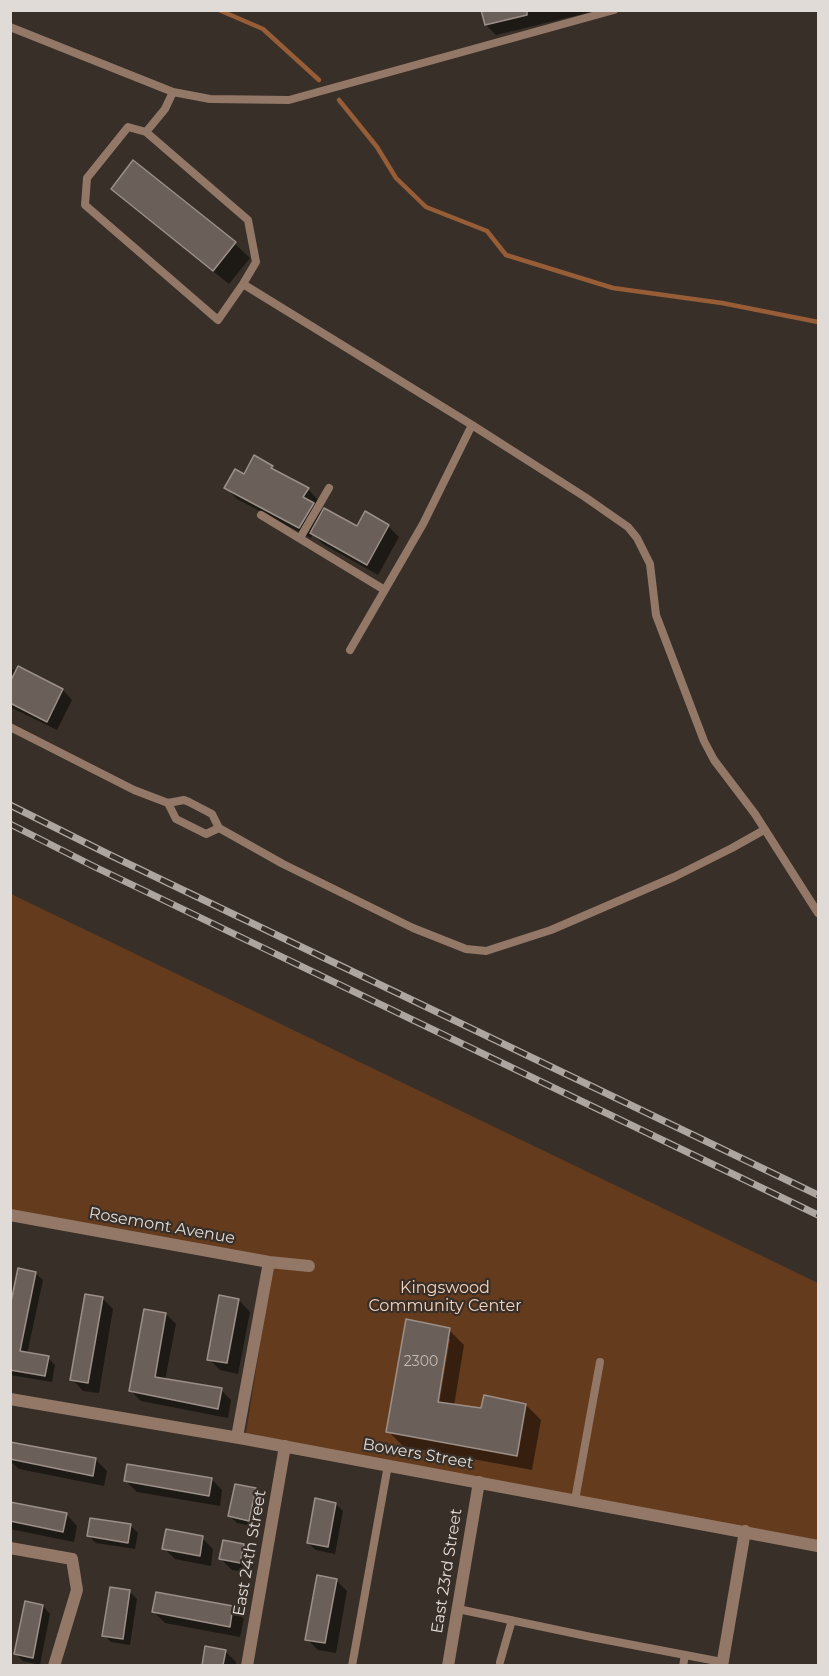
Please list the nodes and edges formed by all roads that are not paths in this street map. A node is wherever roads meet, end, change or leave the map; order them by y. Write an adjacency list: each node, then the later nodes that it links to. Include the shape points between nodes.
1 (614, 10): 3 (lane, via 289,100 210,99)
2 (10, 27): 3 (lane)
3 (173, 92): 4 (lane)
4 (147, 132): 5 (lane, via 248,220 256,262); 5 (lane, via 128,127 87,178 85,205 218,320)
5 (243, 284): 6 (lane)
6 (472, 425): 10 (lane, via 423,524); 15 (lane, via 585,497 628,527 637,538 650,564 656,615 704,741)
7 (329, 488): 9 (lane)
8 (261, 515): 9 (lane)
9 (300, 538): 10 (lane)
10 (383, 589): 11 (lane)
11 (350, 650)
12 (10, 727): 13 (lane, via 134,790)
13 (168, 803): 14 (lane, via 184,800 212,814); 14 (lane, via 176,819 185,824 206,834)
14 (219, 828): 15 (lane, via 413,928 466,949 486,951 530,938 612,904)
15 (764, 830): 16 (lane)
16 (819, 913)
17 (10, 1215): 18 (street, Rosemont Avenue)
18 (269, 1262): 19 (street, Rosemont Avenue); 22 (street)
19 (309, 1266)
20 (600, 1362): 26 (lane)
21 (10, 1399): 22 (street, Bowers Street)
22 (237, 1437): 23 (street, Bowers Street)
23 (285, 1446): 24 (street, Bowers Street); 36 (street, East 24th Street)
24 (388, 1465): 25 (street, Bowers Street); 37 (lane)
25 (479, 1482): 26 (street, Bowers Street); 30 (street, East 23rd Street)
26 (575, 1500): 27 (street, Bowers Street)
27 (745, 1532): 28 (street, Bowers Street); 34 (street)
28 (819, 1546)
29 (10, 1548): 35 (street, via 72,1559 77,1590)
30 (458, 1609): 31 (lane); 38 (street, East 23rd Street)
31 (512, 1620): 32 (lane); 33 (lane)
32 (685, 1655): 34 (lane); 39 (lane)
33 (500, 1662)
34 (722, 1664)
35 (54, 1665)
36 (247, 1665)
37 (352, 1665)
38 (448, 1665)
39 (683, 1665)

